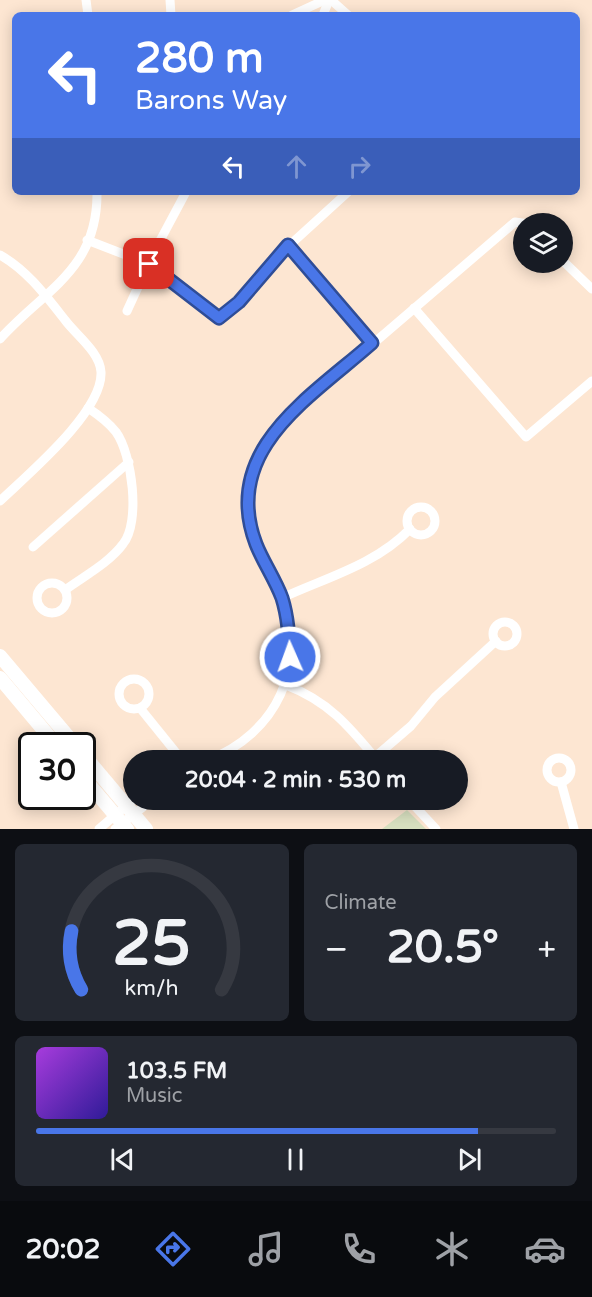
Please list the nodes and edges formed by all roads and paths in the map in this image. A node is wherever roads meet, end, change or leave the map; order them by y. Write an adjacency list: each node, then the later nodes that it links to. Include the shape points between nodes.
1 (328, 0): 2 (street); 3 (street)
2 (299, 12)
3 (344, 12)
4 (97, 195): 8 (street)
5 (184, 195): 11 (street)
6 (345, 195): 9 (street)
7 (513, 224): 15 (street)
8 (87, 240): 11 (street); 14 (street, via 71,272)
9 (288, 245): 11 (street, via 239,302 219,318); 18 (street)
10 (0, 255): 14 (street, via 14,263)
11 (149, 264): 16 (street)
12 (573, 271): 13 (street)
13 (592, 289)
14 (47, 297): 17 (street); 20 (street, via 91,350 101,371 98,391)
15 (414, 308): 18 (street); 19 (street, via 526,437)
16 (127, 311)
17 (0, 339)
18 (372, 343): 26 (street, via 284,420 262,447 249,477 248,511 256,543)
19 (592, 381)
20 (88, 408): 21 (street, via 115,431); 22 (street, via 59,446)
21 (129, 462): 24 (street); 25 (street, via 132,528 110,556)
22 (0, 501)
23 (410, 529): 26 (street, via 378,555)
24 (33, 547)
25 (65, 590)
26 (282, 598): 30 (street, via 289,628)
27 (496, 641): 37 (street)
28 (0, 656): 33 (main road)
29 (0, 678): 32 (main road)
30 (286, 685): 35 (street, via 266,720); 36 (street, via 315,697 338,715)
31 (140, 708): 34 (street)
32 (45, 732)
33 (64, 732)
34 (174, 750)
35 (230, 750)
36 (368, 750)
37 (386, 750)
38 (96, 768): 41 (main road)
39 (561, 782): 49 (street)
40 (96, 794): 45 (main road)
41 (123, 797)
42 (129, 810): 45 (street)
43 (134, 810): 47 (main road)
44 (418, 810): 48 (street)
45 (120, 824): 46 (street)
46 (99, 829)
47 (147, 829)
48 (436, 829)
49 (574, 829)

